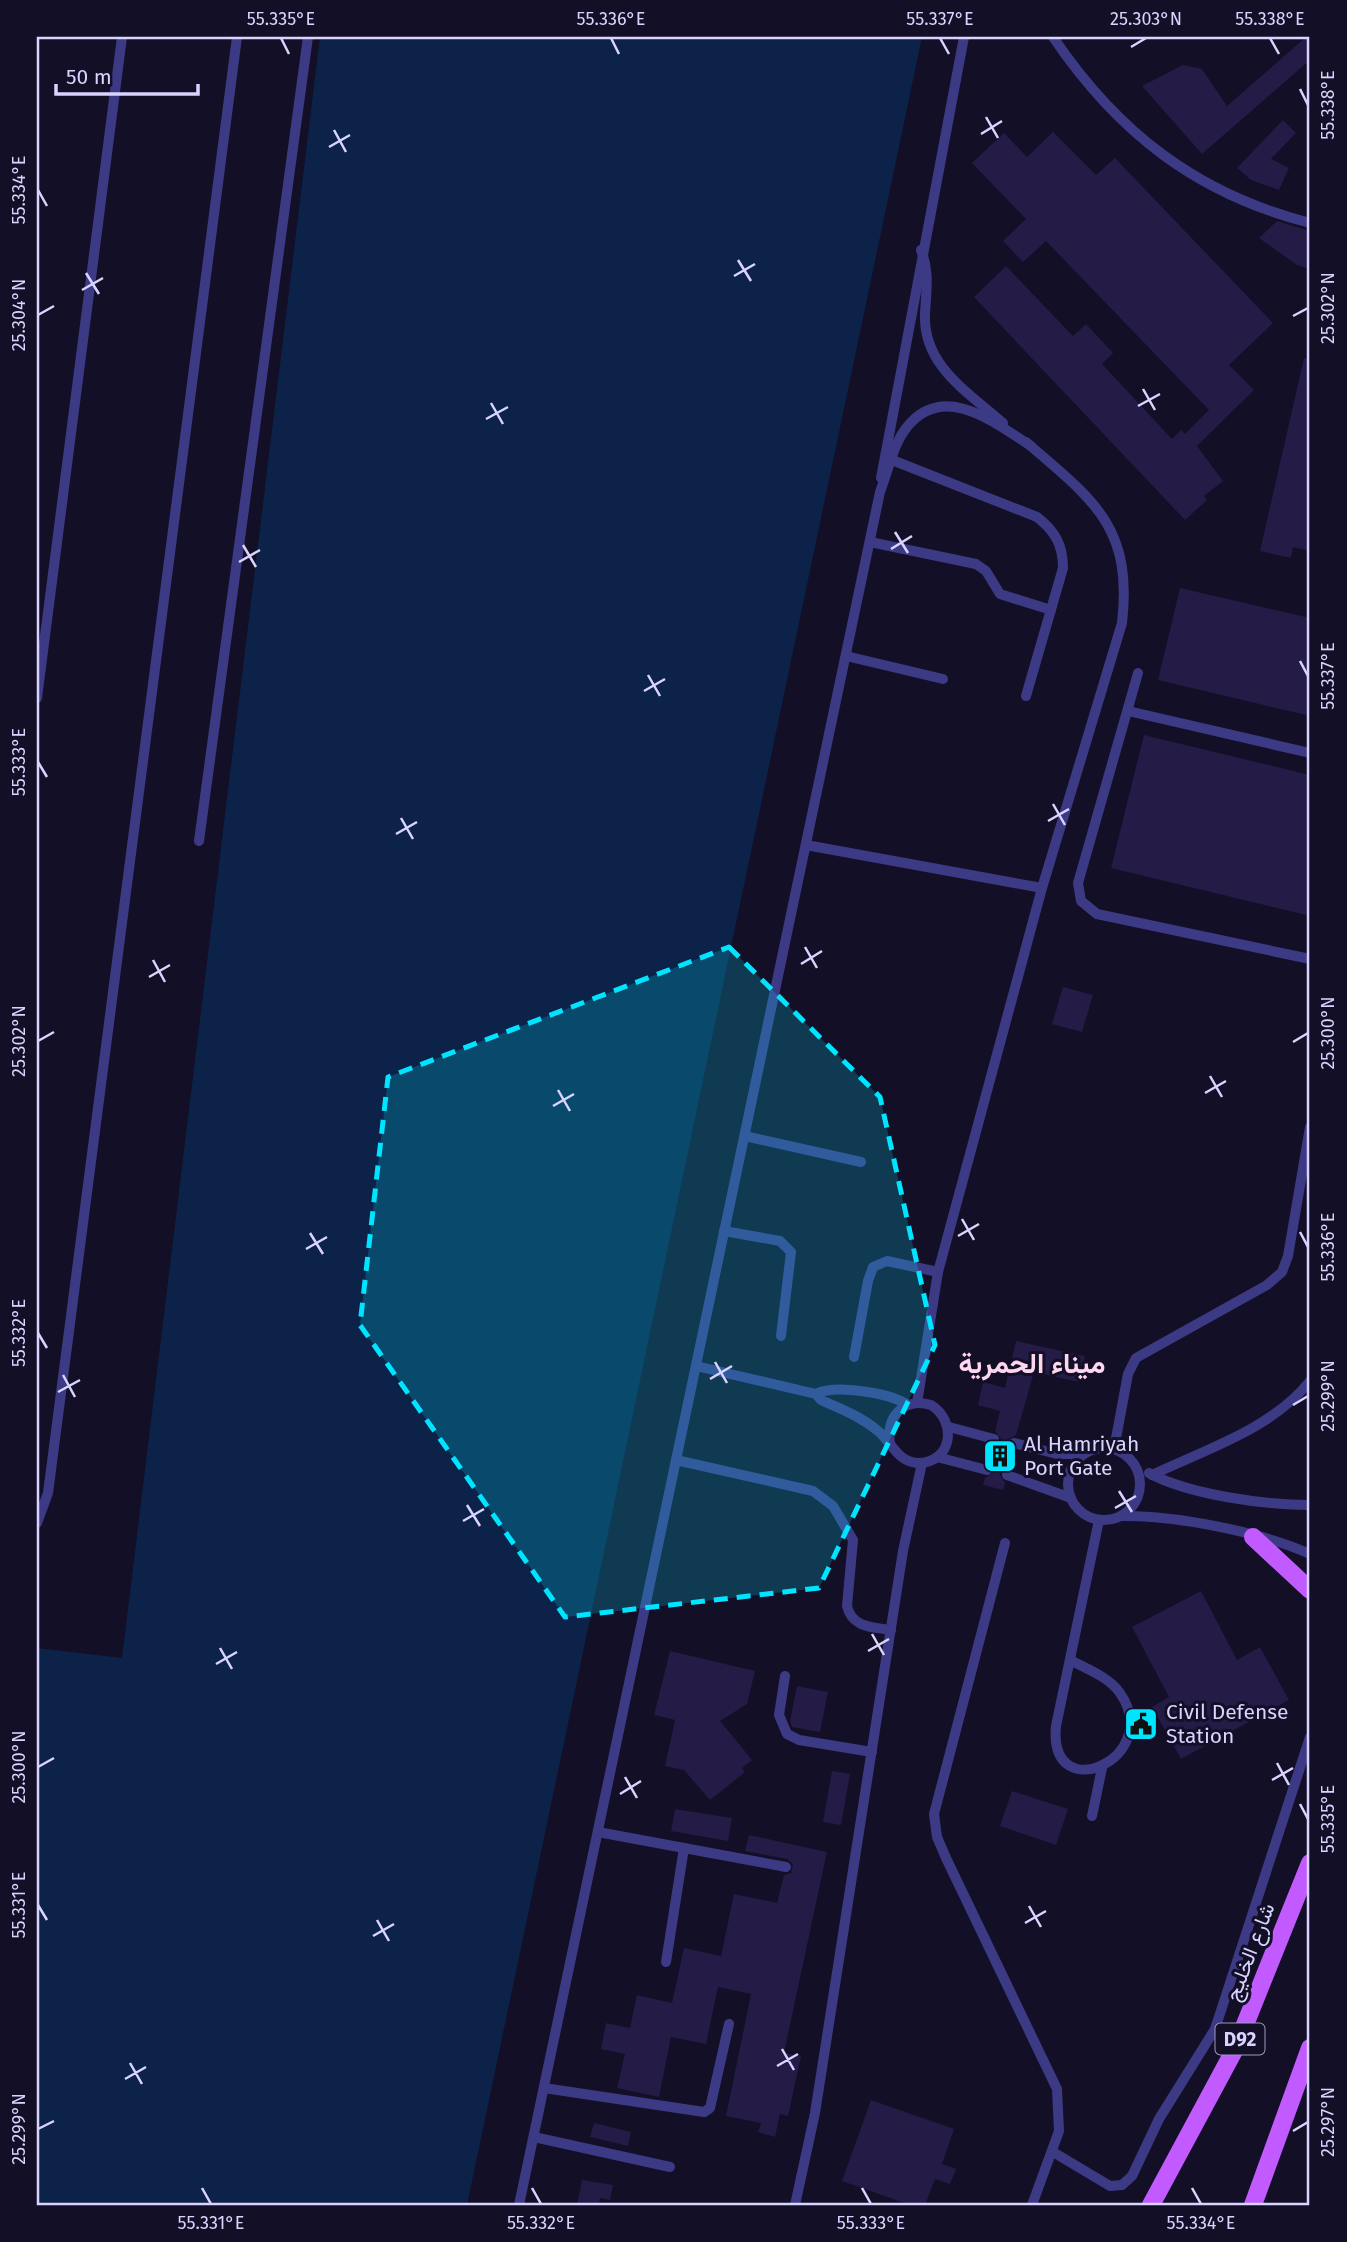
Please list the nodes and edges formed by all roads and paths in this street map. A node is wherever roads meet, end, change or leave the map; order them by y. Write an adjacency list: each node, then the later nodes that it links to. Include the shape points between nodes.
1 (122, 37): 17 (lane)
2 (237, 37): 52 (lane, via 48,1493)
3 (308, 37): 20 (lane)
4 (964, 37): 7 (lane)
5 (1053, 37): 6 (lane, via 1079,76 1116,117 1158,153 1212,187 1270,213)
6 (1310, 223)
7 (921, 250): 8 (lane, via 928,272 925,330 934,359); 10 (lane)
8 (1031, 446): 9 (lane, via 980,414 949,406 933,409 906,427); 22 (lane, via 1082,488 1101,511 1115,537 1126,594 1122,623)
9 (892, 460): 10 (lane); 12 (lane, via 1047,524 1063,556)
10 (880, 492): 11 (lane)
11 (870, 542): 12 (lane, via 976,564 1000,594); 13 (lane)
12 (1051, 610): 16 (lane)
13 (846, 656): 15 (lane); 21 (lane)
14 (1138, 673): 18 (lane)
15 (943, 678)
16 (1026, 696)
17 (37, 698)
18 (1128, 711): 19 (lane); 23 (lane, via 1078,883 1084,906 1097,914)
19 (1310, 753)
20 (199, 841)
21 (806, 845): 22 (lane); 25 (lane)
22 (1042, 888): 28 (lane)
23 (1310, 959)
24 (1310, 1127): 39 (lane, via 1282,1272 1267,1285 1136,1358 1128,1374)
25 (745, 1136): 26 (lane); 27 (lane)
26 (861, 1162)
27 (724, 1231): 29 (lane, via 780,1241 791,1252); 31 (lane)
28 (938, 1272): 30 (lane, via 887,1261 873,1267); 34 (lane)
29 (781, 1336)
30 (854, 1357)
31 (696, 1366): 33 (lane); 42 (lane)
32 (1310, 1381): 47 (lane, via 1259,1424)
33 (816, 1394): 34 (lane, via 828,1390 885,1393); 37 (lane, via 866,1422)
34 (912, 1404): 35 (lane, via 937,1409); 37 (lane, via 894,1416)
35 (949, 1427): 36 (lane); 41 (lane, via 947,1443)
36 (994, 1439)
37 (890, 1443): 43 (lane, via 903,1458)
38 (1014, 1443): 40 (lane, via 1057,1454)
39 (1114, 1448): 40 (lane); 44 (lane)
40 (1083, 1454): 48 (lane, via 1068,1479)
41 (937, 1457): 43 (lane); 45 (lane)
42 (676, 1460): 57 (lane, via 799,1487 824,1498 841,1516 853,1540 851,1617 862,1625); 64 (lane)
43 (922, 1463): 57 (lane)
44 (1136, 1466): 47 (lane); 50 (lane, via 1140,1494)
45 (987, 1470)
46 (1007, 1475): 48 (lane)
47 (1152, 1475): 49 (lane, via 1173,1484 1266,1503)
48 (1070, 1498): 51 (lane, via 1082,1513)
49 (1310, 1505)
50 (1121, 1516): 51 (lane); 53 (lane, via 1164,1516)
51 (1099, 1520): 58 (lane)
52 (37, 1523)
53 (1253, 1537): 55 (lane); 56 (main road)
54 (1005, 1543): 73 (lane, via 936,1801 935,1827 1056,2088 1060,2117)
55 (1310, 1554)
56 (1310, 1590)
57 (891, 1630): 61 (lane)
58 (1070, 1660): 62 (lane, via 1054,1741 1072,1766); 62 (lane, via 1110,1682 1126,1706 1128,1735)
59 (785, 1676): 61 (lane, via 779,1716 787,1734)
60 (1310, 1737): 73 (lane, via 1215,2029 1159,2119 1132,2176 1122,2185 1110,2186)
61 (872, 1752): 76 (lane, via 815,2113)
62 (1102, 1768): 63 (lane)
63 (1092, 1816)
64 (598, 1832): 65 (lane); 71 (lane)
65 (684, 1848): 67 (lane); 68 (lane)
66 (1310, 1863): 78 (main road, شارع الخليج / D92, via 1236,2047)
67 (786, 1867)
68 (666, 1962)
69 (729, 2024): 71 (lane, via 711,2105 704,2112)
70 (1310, 2048): 79 (main road)
71 (544, 2088): 72 (lane)
72 (534, 2137): 74 (lane); 75 (lane)
73 (1053, 2152): 77 (lane)
74 (670, 2167)
75 (519, 2205)
76 (795, 2205)
77 (1032, 2205)
78 (1151, 2205)
79 (1253, 2205)

